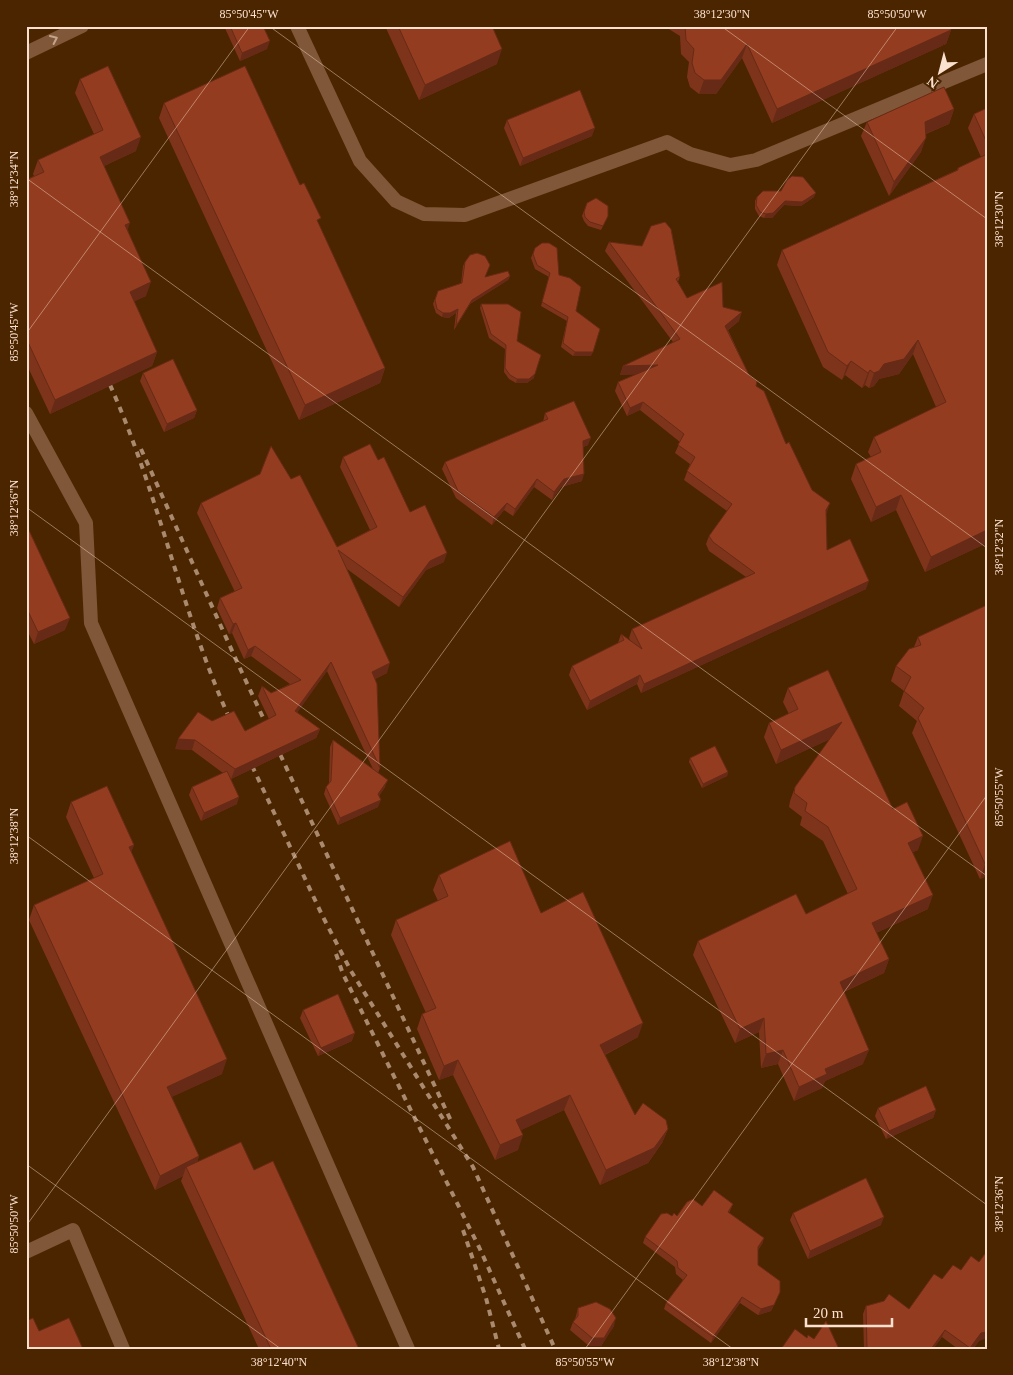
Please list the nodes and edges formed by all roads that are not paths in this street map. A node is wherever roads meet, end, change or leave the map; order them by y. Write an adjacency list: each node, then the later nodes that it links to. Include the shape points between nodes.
1 (82, 26): 3 (lane, one-way to 1)
2 (297, 26): 4 (lane, via 360,161 396,201 424,214 465,215 667,142 690,154 730,165 756,160)
3 (26, 52)
4 (987, 64)
5 (26, 413): 8 (lane, via 86,523 92,623)
6 (26, 1252): 7 (lane, via 73,1230)
7 (123, 1349)
8 (408, 1349)

